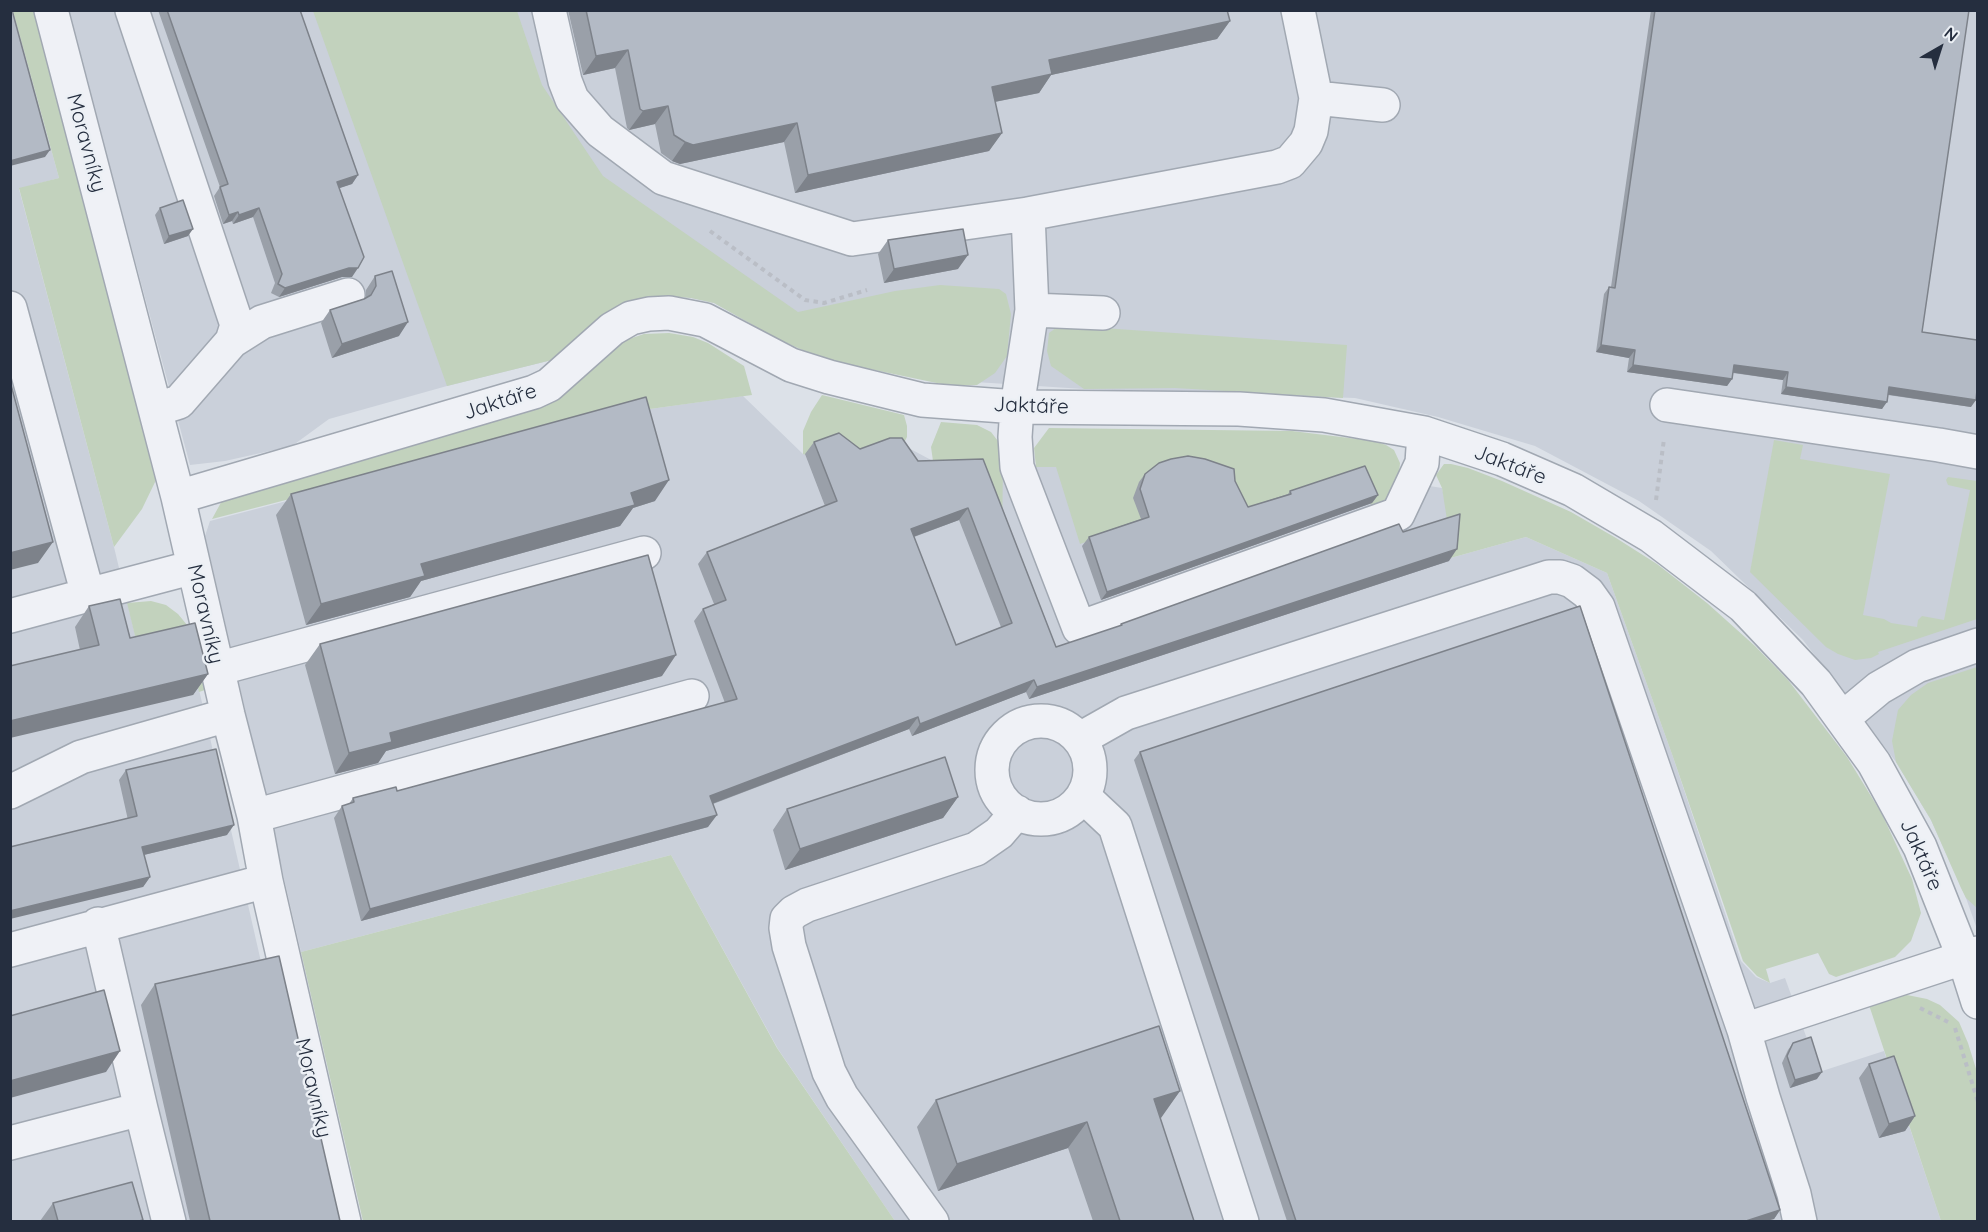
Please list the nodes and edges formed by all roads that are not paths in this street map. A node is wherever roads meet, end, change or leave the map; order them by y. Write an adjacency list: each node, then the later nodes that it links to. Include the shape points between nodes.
1 (51, 10): 15 (street, Moravníky)
2 (132, 10): 12 (street, via 235,317)
3 (549, 10): 7 (street, via 572,99 600,131 663,178 852,239)
4 (1298, 10): 5 (street)
5 (1316, 98): 6 (street); 7 (street, via 1311,131 1290,162)
6 (1383, 105)
7 (1028, 214): 10 (street)
8 (348, 295): 12 (street, via 262,322)
9 (10, 308): 21 (street)
10 (1032, 310): 11 (street); 14 (street)
11 (1103, 313)
12 (232, 341): 15 (street, via 179,402)
13 (1667, 405): 17 (street)
14 (1017, 407): 16 (street, Jaktáře, via 1239,409 1324,415); 16 (street, via 1017,467 1078,628 1398,514 1422,463); 18 (street, Jaktáře, via 922,400 829,377 792,364 705,320 669,313 649,314 631,318 612,329 549,386 534,392)
15 (157, 410): 18 (street, Moravníky)
16 (1424, 433): 27 (street, Jaktáře, via 1502,459 1573,490 1651,536 1743,606 1816,683)
17 (1977, 452)
18 (178, 497): 20 (street, Moravníky)
19 (644, 553): 24 (street)
20 (194, 567): 21 (street); 24 (street, Moravníky)
21 (88, 595): 22 (street)
22 (10, 616)
23 (1977, 645): 27 (street, via 1917,666 1879,688)
24 (218, 669): 26 (street, Moravníky)
25 (693, 696): 32 (street)
26 (228, 715): 29 (street, via 81,757); 32 (street, Moravníky)
27 (1843, 718): 36 (street, Jaktáře, via 1874,763 1920,847)
28 (1080, 739): 30 (street, via 1088,754 1090,771); 31 (street, via 1054,722 1038,720 1023,723 1010,732 993,758 993,774 1004,802); 38 (street, via 1126,713 1537,580 1560,577 1572,581 1598,607)
29 (10, 792)
30 (1083, 796): 31 (street, via 1064,813 1047,819); 44 (street, via 1115,826)
31 (1017, 812): 43 (street, via 999,833 976,849 807,905 787,919 789,946 829,1072 842,1097)
32 (254, 816): 33 (street, Moravníky)
33 (266, 881): 34 (street); 42 (street, Moravníky)
34 (98, 924): 35 (street); 39 (street)
35 (10, 950)
36 (1970, 956): 37 (street, Jaktáře); 38 (street)
37 (1977, 1002)
38 (1744, 1030): 45 (street)
39 (141, 1109): 40 (street); 41 (street)
40 (10, 1143)
41 (169, 1221)
42 (344, 1221)
43 (932, 1221)
44 (1242, 1221)
45 (1800, 1221)

